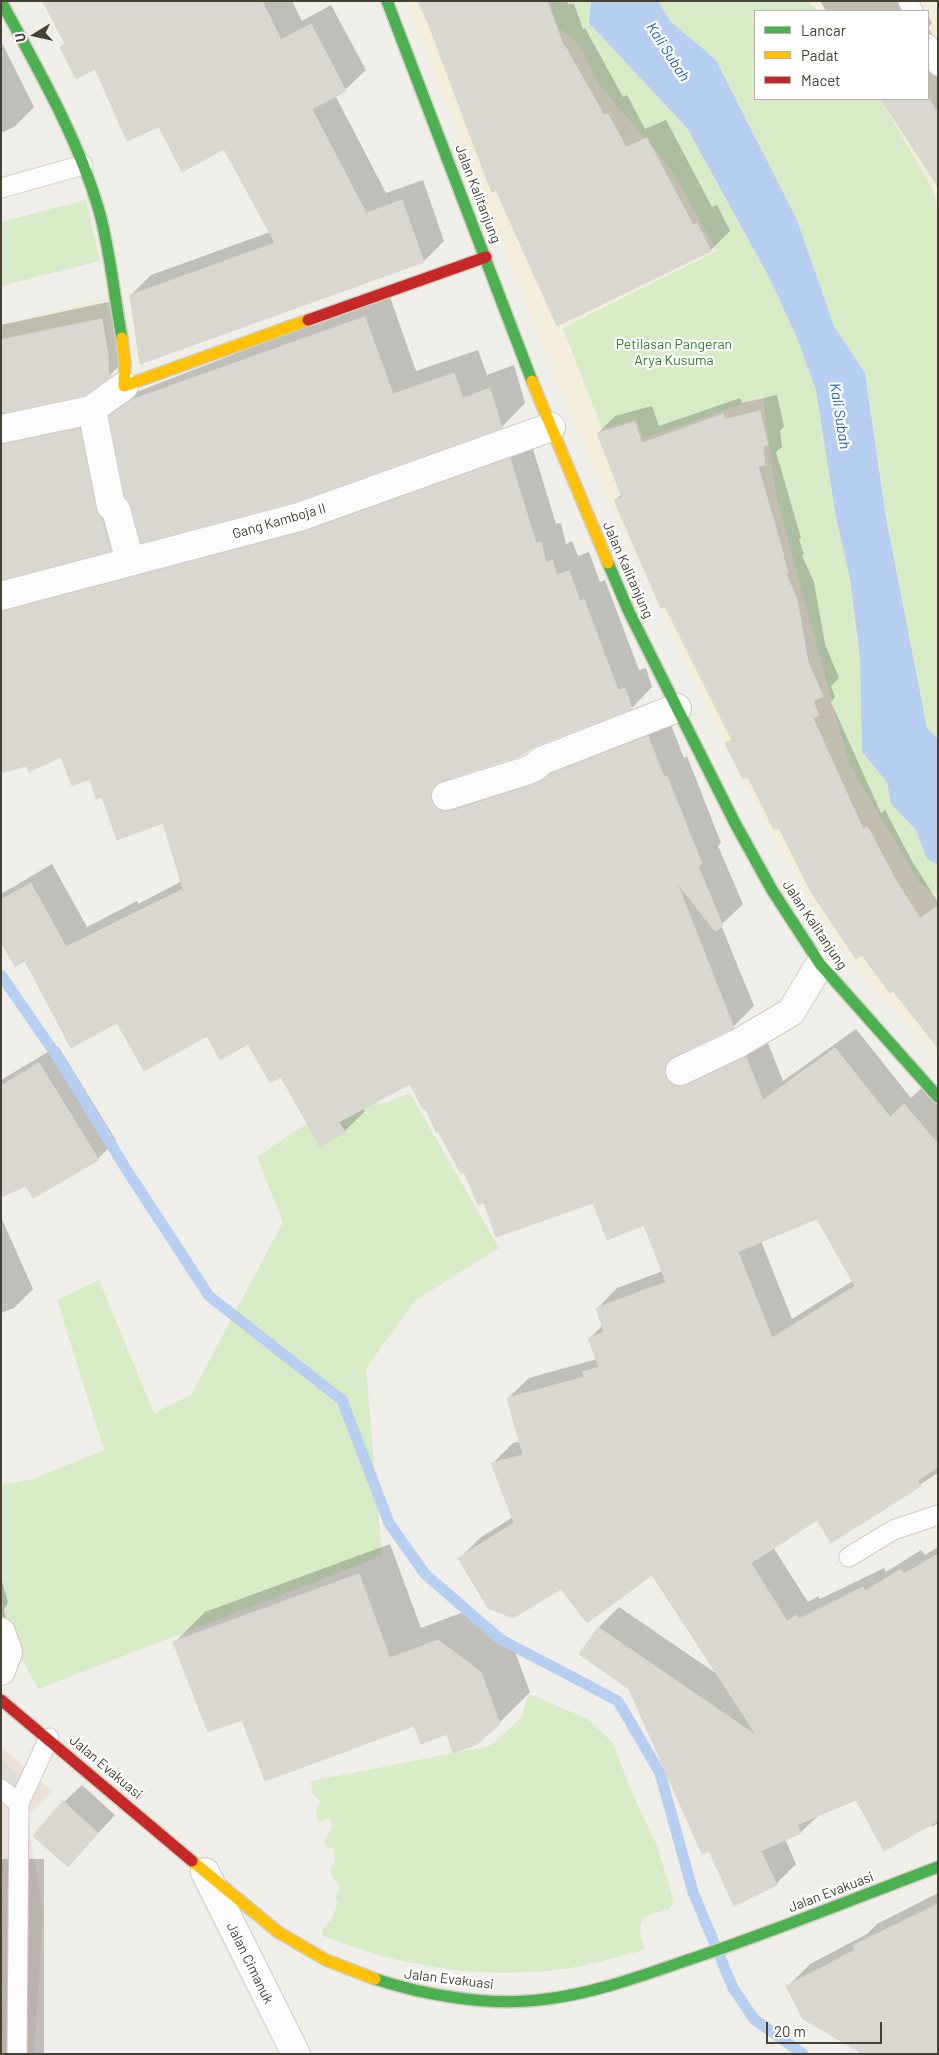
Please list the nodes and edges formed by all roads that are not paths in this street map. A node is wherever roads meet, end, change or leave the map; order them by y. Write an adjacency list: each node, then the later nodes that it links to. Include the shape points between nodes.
1 (1, 1): 5 (street)
2 (387, 1): 7 (street, Jalan Kalitanjung)
3 (929, 46): 4 (lane)
4 (938, 66)
5 (83, 164): 6 (lane); 8 (street, via 109,252 113,294 127,366)
6 (1, 188)
7 (486, 257): 8 (street); 10 (street, Jalan Kalitanjung)
8 (124, 386): 9 (street)
9 (92, 410): 11 (street); 12 (street, via 111,506 116,510)
10 (551, 427): 12 (street, Gang Kamboja II, via 298,517); 14 (street, Jalan Kalitanjung, via 626,603)
11 (1, 429)
12 (130, 561): 13 (street, Gang Kamboja II)
13 (1, 596)
14 (677, 708): 15 (street, via 541,761 526,771); 16 (street, Jalan Kalitanjung, via 772,890)
15 (446, 796)
16 (820, 964): 17 (street, via 791,1012 738,1044); 18 (street, Jalan Kalitanjung)
17 (680, 1071)
18 (938, 1097)
19 (938, 1515): 20 (lane, via 893,1530)
20 (849, 1557)
21 (1, 1632): 22 (street, via 8,1652)
22 (1, 1672)
23 (1, 1700): 24 (street, Jalan Evakuasi)
24 (49, 1738): 26 (lane); 28 (street, Jalan Evakuasi)
25 (1, 1789): 26 (lane)
26 (19, 1803): 29 (lane)
27 (938, 1867): 28 (street, Jalan Evakuasi, via 695,1958 592,1989 539,2000 486,2000 424,1994 373,1980 311,1953 277,1932)
28 (205, 1871): 30 (street, Jalan Cimanuk)
29 (17, 2054)
30 (296, 2054)

